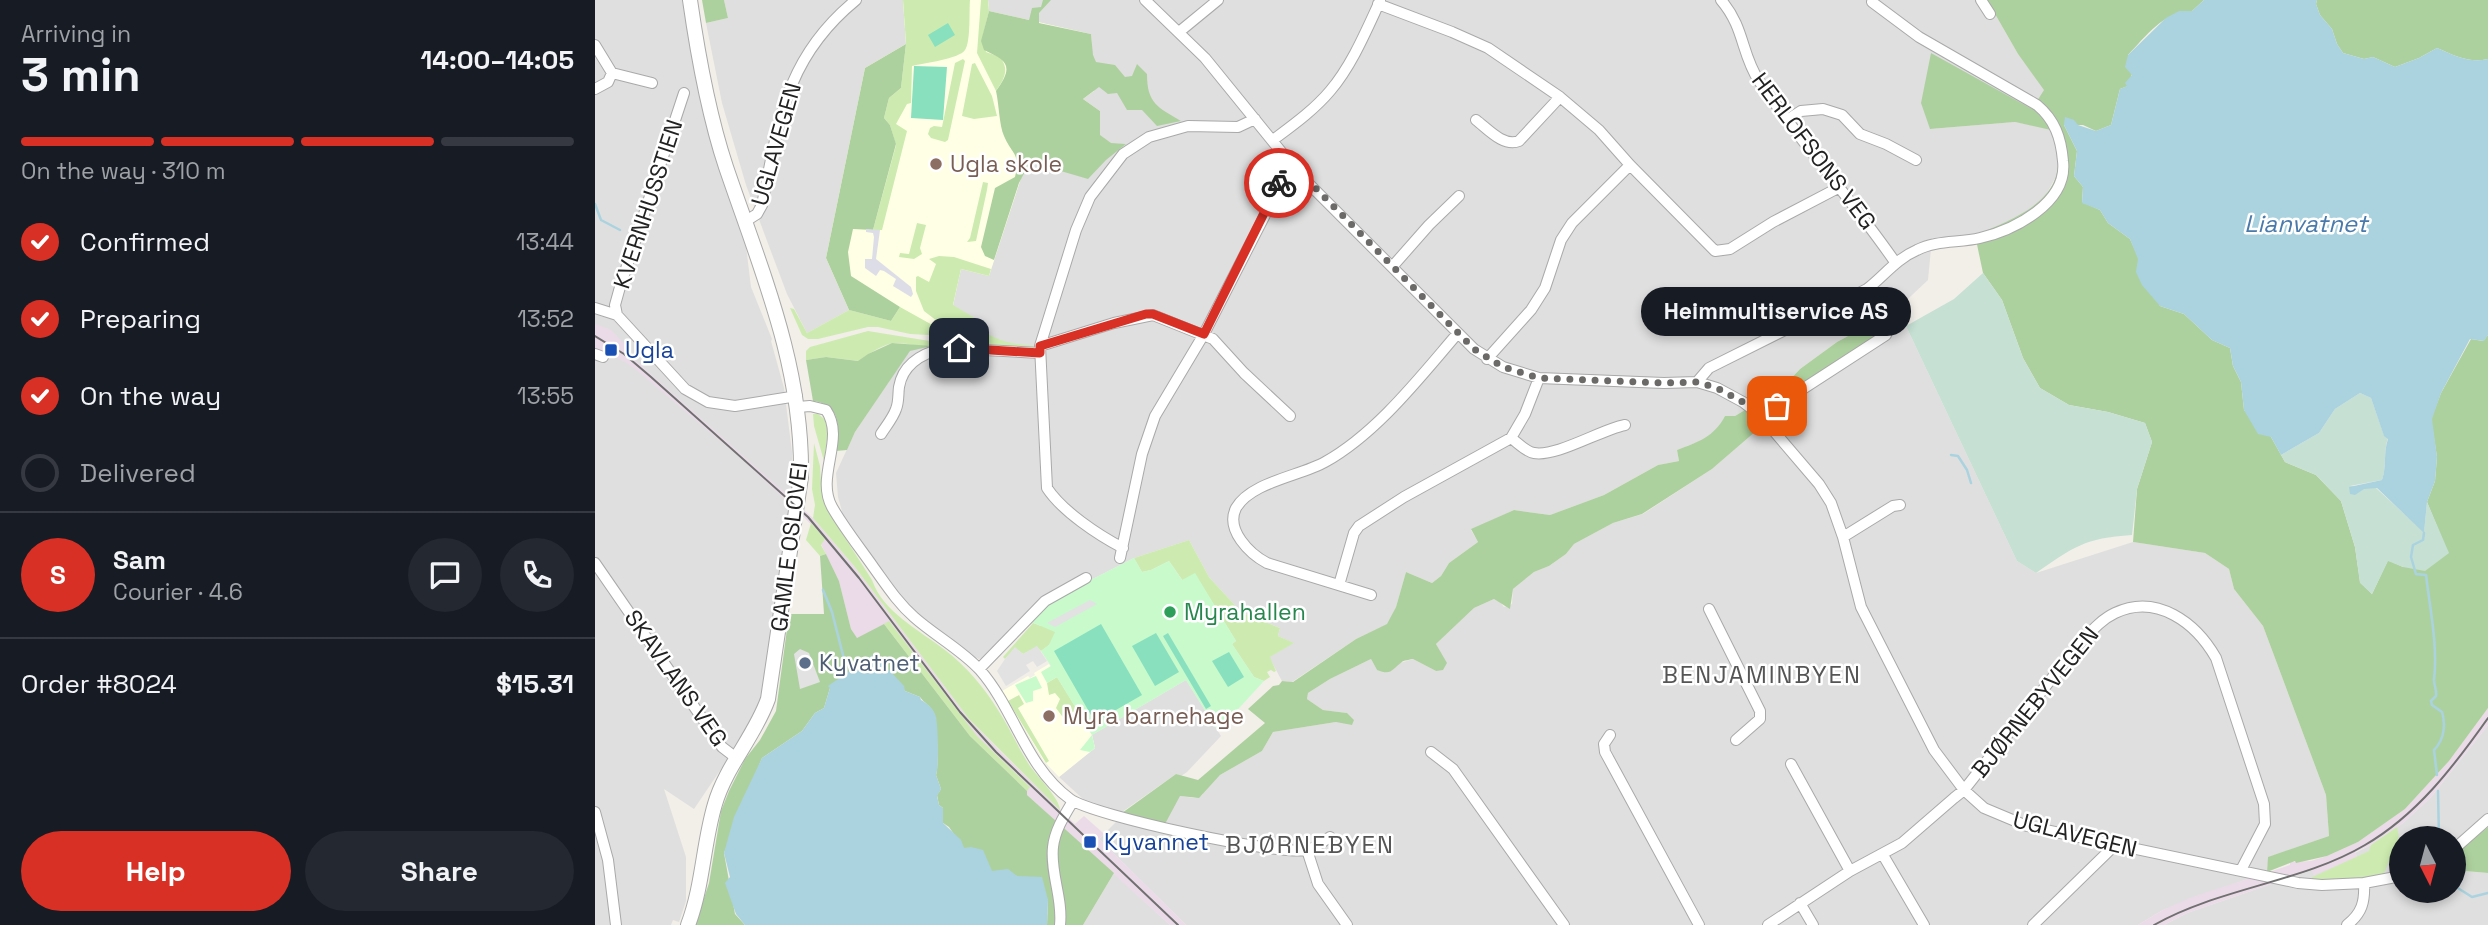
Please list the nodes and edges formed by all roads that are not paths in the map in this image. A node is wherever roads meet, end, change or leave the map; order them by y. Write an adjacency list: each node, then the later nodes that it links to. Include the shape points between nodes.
1 (690, 0): 26 (street, GAMLE OSLOVEI, via 708,103)
2 (856, 0): 26 (street, UGLAVEGEN, via 816,40 792,80 762,205)
3 (1145, 0): 10 (street, UGLAVEGEN)
4 (1218, 0): 10 (street)
5 (1721, 0): 19 (street, HERLOFSONS VEG, via 1733,14 1754,72)
6 (1981, 0): 9 (street)
7 (1379, 2): 16 (street, via 1488,48); 20 (street, via 1330,91)
8 (1872, 2): 27 (street, via 1919,37 2052,117 2064,170 2051,199 2033,214 1991,235 1932,244)
9 (1990, 14)
10 (1179, 32): 17 (street, UGLAVEGEN)
11 (595, 45): 12 (street)
12 (613, 73): 13 (street); 14 (street)
13 (652, 83)
14 (595, 89)
15 (684, 93): 30 (street, KVERNHUSSTIEN, via 620,287)
16 (1560, 97): 18 (street, via 1513,143); 23 (street, via 1599,130)
17 (1255, 119): 20 (street, UGLAVEGEN); 34 (street, via 1238,127 1195,125 1165,131 1123,154 1090,197)
18 (1476, 120)
19 (1787, 120): 21 (street, via 1801,111 1823,109 1842,116 1860,134); 24 (street, HERLOFSONS VEG)
20 (1273, 140): 22 (street, UGLAVEGEN)
21 (1916, 160)
22 (1289, 161): 28 (street, UGLAVEGEN); 32 (street)
23 (1630, 165): 24 (street, via 1721,252); 35 (street, via 1572,223 1561,240 1545,288)
24 (1838, 187): 27 (street, HERLOFSONS VEG)
25 (1459, 195): 28 (street)
26 (746, 221): 38 (street, GAMLE OSLOVEI, via 778,318)
27 (1895, 262): 37 (street, via 1867,289 1709,368)
28 (1392, 267): 31 (street, UGLAVEGEN)
29 (595, 308): 30 (street)
30 (617, 315): 38 (street, via 685,389 708,402 735,406)
31 (1458, 333): 35 (street, UGLAVEGEN); 49 (street, via 1373,426 1324,462 1247,496 1236,508 1234,526 1257,557)
32 (1204, 334): 34 (street, via 1146,314); 34 (street, via 1155,416 1121,553 1047,488); 39 (street)
33 (1886, 335): 40 (street)
34 (1040, 349): 42 (street, via 930,351 907,368 894,415)
35 (1486, 359): 36 (street, UGLAVEGEN)
36 (1539, 378): 37 (street, UGLAVEGEN); 43 (street)
37 (1697, 382): 40 (street, UGLAVEGEN, via 1717,388)
38 (797, 402): 52 (street, via 826,410 833,420 827,488 831,505 848,531 898,602); 56 (street, GAMLE OSLOVEI, via 801,477 771,686 763,712)
39 (1290, 416)
40 (1761, 416): 45 (street, UGLAVEGEN, via 1819,484)
41 (1625, 425): 43 (street, via 1539,453)
42 (881, 434)
43 (1511, 438): 49 (street, via 1359,526)
44 (1899, 505): 45 (street)
45 (1843, 537): 58 (street, UGLAVEGEN, via 1861,607 1934,750)
46 (595, 563): 47 (street, SKAVLANS VEG)
47 (599, 575): 56 (street, SKAVLANS VEG, via 722,747)
48 (1086, 578): 52 (street, via 1045,601)
49 (1339, 585): 50 (street)
50 (1371, 595)
51 (1709, 609): 54 (street, via 1760,711 1754,727)
52 (979, 669): 59 (street, via 1037,765)
53 (1610, 735): 77 (street, via 1605,752)
54 (1736, 740)
55 (1431, 752): 76 (street, via 1453,769)
56 (735, 757): 73 (street, GAMLE OSLOVEI, via 715,804)
57 (1791, 764): 68 (street)
58 (1964, 790): 64 (street, UGLAVEGEN, via 2006,819); 66 (street, BJØRNEBYVEGEN, via 1918,831); 67 (street, BJØRNEBYVEGEN, via 2099,624 2130,608 2165,610 2207,642 2264,804 2265,824)
59 (1073, 801): 65 (street, via 1180,831); 74 (street, via 1053,846 1062,906)
60 (595, 812): 72 (street, via 608,860)
61 (2488, 819): 63 (street)
62 (1330, 837): 65 (street)
63 (2466, 838)
64 (2115, 846): 67 (street, UGLAVEGEN); 81 (street)
65 (1307, 850): 75 (street, via 1318,884)
66 (1882, 855): 68 (street, BJØRNEBYVEGEN); 80 (street)
67 (2241, 870): 70 (street, UGLAVEGEN, via 2298,883)
68 (1850, 871): 71 (street, BJØRNEBYVEGEN)
69 (2389, 878): 70 (street, UGLAVEGEN)
70 (2364, 883): 82 (street, via 2362,909)
71 (1800, 903): 78 (street, BJØRNEBYVEGEN); 79 (street)
72 (616, 925)
73 (688, 925)
74 (1060, 925)
75 (1347, 925)
76 (1564, 925)
77 (1699, 925)
78 (1768, 925)
79 (1813, 925)
80 (1924, 925)
81 (2033, 925)
82 (2347, 925)

